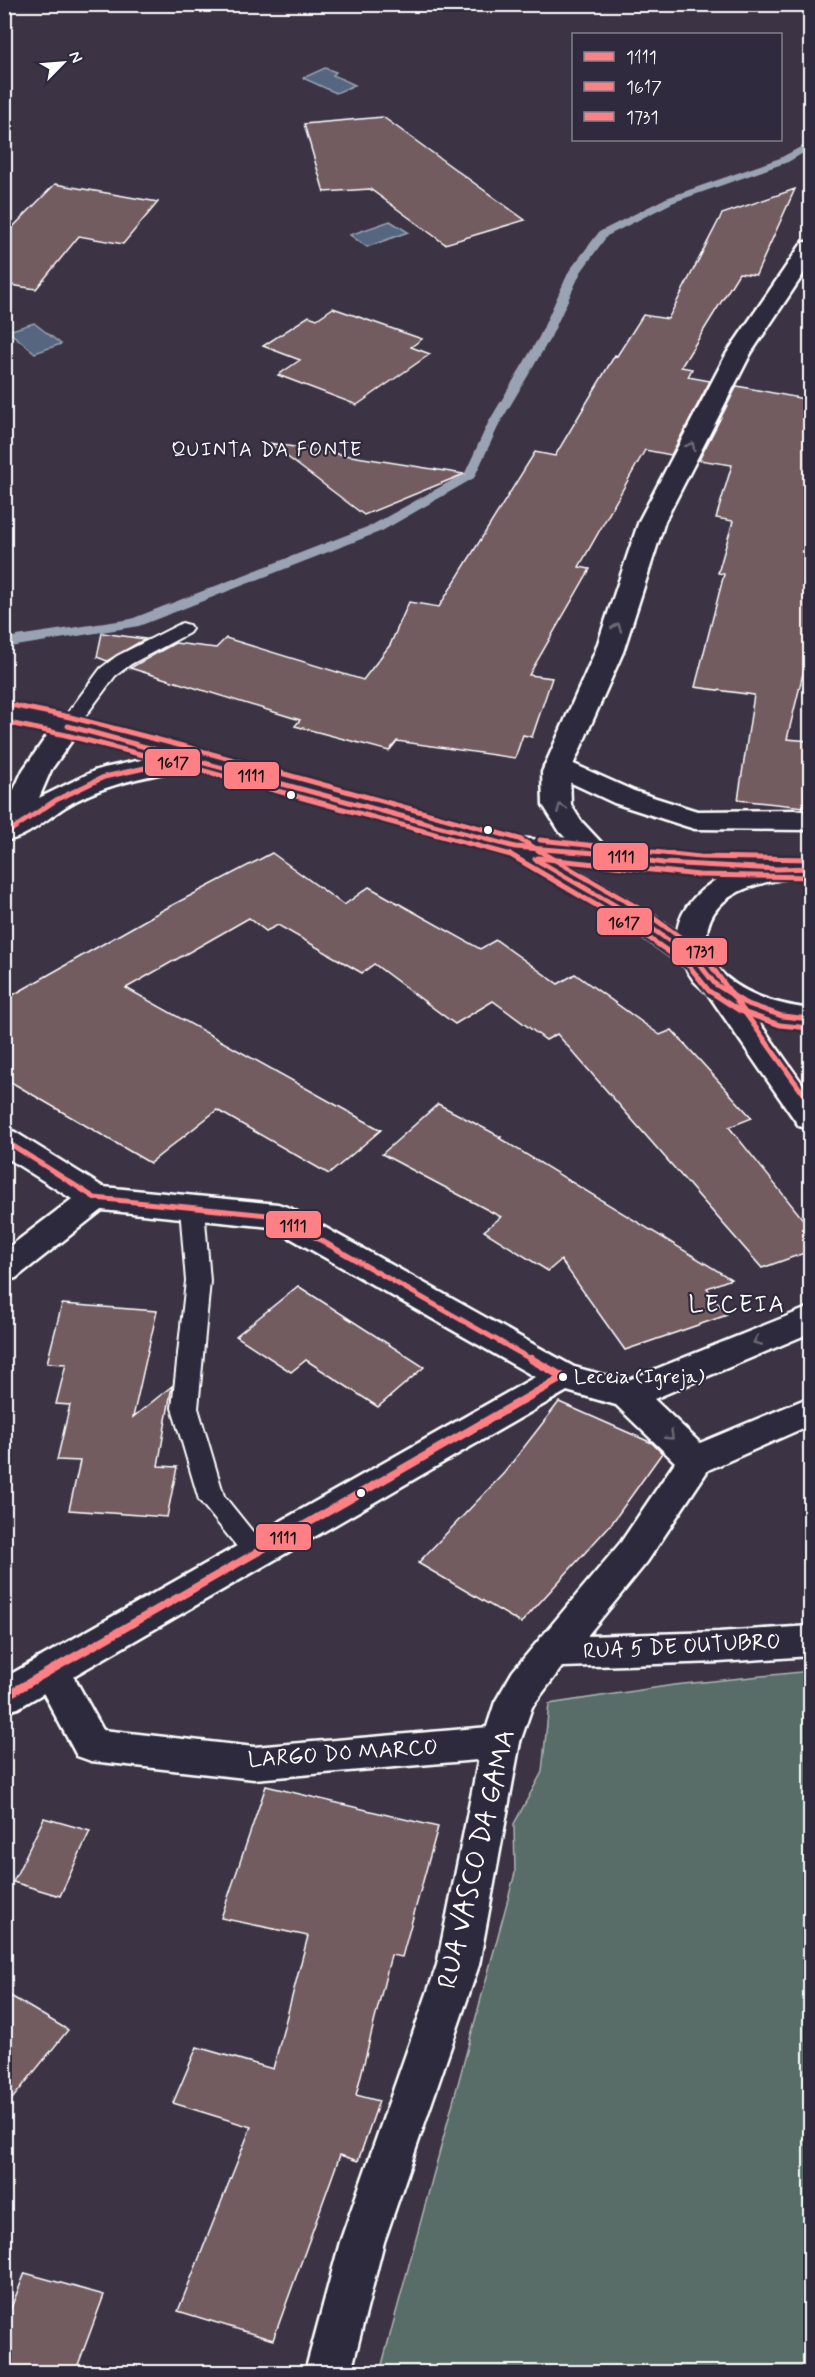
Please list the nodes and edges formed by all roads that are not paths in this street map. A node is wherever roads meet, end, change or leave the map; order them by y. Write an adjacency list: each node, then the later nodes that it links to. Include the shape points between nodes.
1 (810, 248): 6 (street, one-way to 1, via 609,652 652,521 738,353)
2 (182, 629): 4 (lane, via 108,672)
3 (4, 713): 4 (street)
4 (68, 726): 5 (street); 8 (street, via 37,770)
5 (192, 758): 8 (street, via 104,777 56,800); 9 (street)
6 (558, 766): 7 (street, via 624,797 695,820); 10 (street, one-way to 6, via 570,826 557,805)
7 (810, 821)
8 (6, 835)
9 (515, 847): 10 (street); 13 (street, via 640,920)
10 (596, 853): 12 (street, via 663,863)
11 (810, 868): 12 (street)
12 (777, 869): 13 (street, via 744,877 716,892 698,912 692,935)
13 (706, 972): 14 (street, via 745,1003 782,1016); 15 (street)
14 (810, 1019)
15 (810, 1118)
16 (4, 1140): 17 (street)
17 (95, 1198): 18 (street); 19 (street)
18 (192, 1208): 21 (street, via 278,1216); 25 (lane, via 198,1281 185,1408 212,1500)
19 (4, 1269)
20 (810, 1318): 22 (street, one-way to 22)
21 (563, 1377): 22 (street); 25 (street)
22 (628, 1395): 24 (street, one-way to 24)
23 (810, 1410): 24 (street)
24 (695, 1460): 27 (street, RUA VASCO DA GAMA, via 634,1552)
25 (256, 1552): 28 (street)
26 (810, 1641): 27 (street, RUA 5 DE OUTUBRO)
27 (552, 1652): 30 (street, RUA VASCO DA GAMA, via 514,1702)
28 (50, 1670): 29 (street); 30 (street, LARGO DO MARCO, via 91,1745 254,1763)
29 (4, 1697)
30 (501, 1742): 31 (street, RUA VASCO DA GAMA, via 458,1965 362,2242)
31 (328, 2373)

